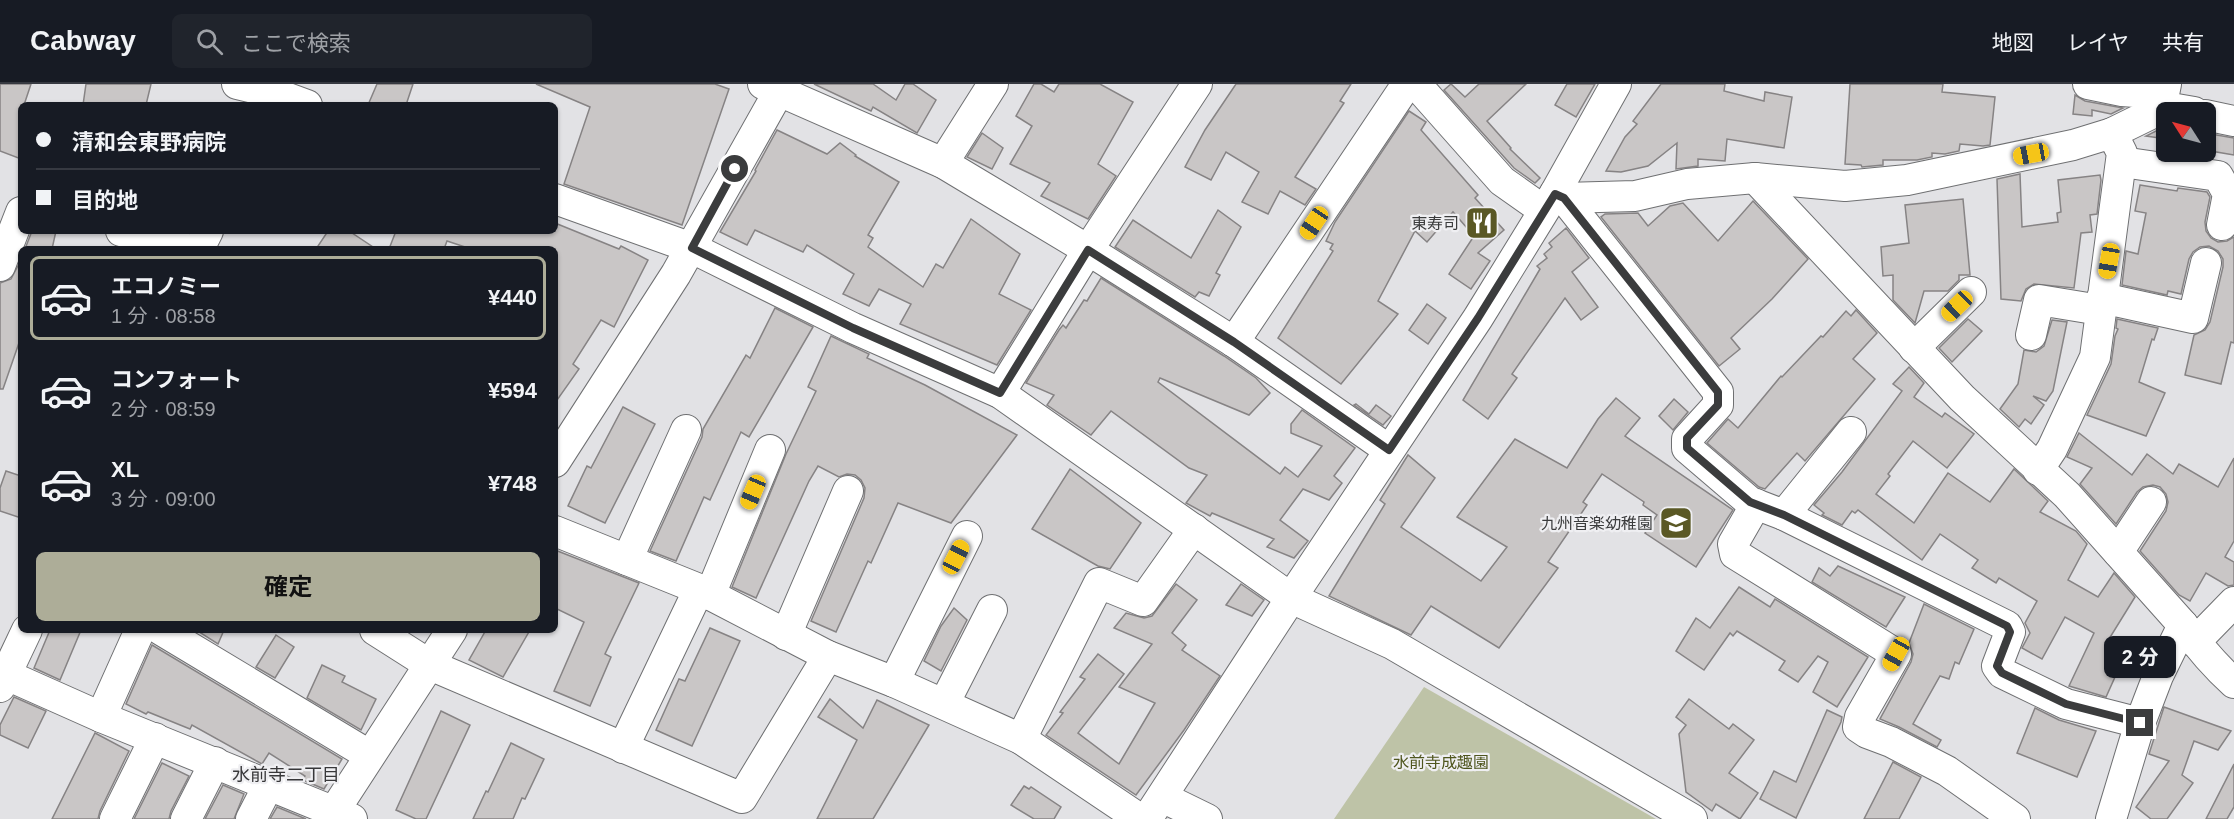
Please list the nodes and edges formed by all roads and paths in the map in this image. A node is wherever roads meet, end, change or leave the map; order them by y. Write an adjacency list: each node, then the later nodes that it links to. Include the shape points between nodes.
1 (237, 84): 11 (street)
2 (993, 84): 18 (street)
3 (1197, 84): 30 (street)
4 (1407, 84): 36 (street)
5 (1416, 84): 23 (street, via 1502,181)
6 (1616, 84): 23 (street)
7 (2088, 84): 10 (street)
8 (2166, 84): 10 (street, via 2164,94)
9 (775, 86): 18 (street); 29 (street)
10 (2123, 87)
11 (274, 94): 12 (street)
12 (298, 102)
13 (2156, 111): 16 (street)
14 (2216, 117): 15 (street)
15 (2234, 121)
16 (2112, 133): 17 (street); 19 (street, via 1907,180 1845,186)
17 (2122, 162): 20 (street, via 2218,176); 34 (street)
18 (943, 163): 30 (street)
19 (1755, 178): 23 (street, via 1687,184 1635,196); 37 (street)
20 (2229, 184): 26 (street)
21 (558, 200): 29 (street)
22 (0, 201): 24 (street)
23 (1554, 201): 43 (street); 48 (street, via 1718,392 1718,405 1687,438 1687,448)
24 (18, 205)
25 (18, 220): 32 (street)
26 (2222, 225)
27 (131, 234): 28 (street)
28 (176, 246)
29 (692, 248): 38 (street, via 853,328); 39 (street)
30 (1088, 250): 36 (street); 38 (street)
31 (2206, 263): 34 (street, via 2193,318)
32 (0, 266)
33 (1971, 292): 37 (street)
34 (2101, 304): 35 (street, via 2038,300); 45 (street, via 2095,357 2052,449)
35 (2031, 335)
36 (1234, 342): 43 (street)
37 (1914, 348): 45 (street)
38 (1000, 393): 50 (street)
39 (566, 421): 44 (street)
40 (686, 430): 54 (street)
41 (1851, 432): 49 (street)
42 (770, 450): 55 (street)
43 (1389, 450): 56 (street)
44 (558, 451)
45 (2038, 470): 53 (street, via 2067,495)
46 (848, 491): 65 (street)
47 (2151, 502): 53 (street)
48 (1756, 504): 49 (street); 88 (street, via 1733,544 1735,554 1896,654 1858,727 1947,771)
49 (1784, 515): 73 (street, via 2007,626 2010,632 1997,666 2002,673 2066,704)
50 (1194, 529): 56 (street); 75 (street, via 1143,601 1099,583)
51 (558, 532): 54 (street)
52 (967, 536): 69 (street)
53 (2118, 552): 64 (street)
54 (627, 560): 55 (street)
55 (704, 592): 65 (street); 76 (street)
56 (1291, 598): 80 (street); 87 (street, via 1392,644)
57 (2234, 602): 64 (street)
58 (992, 610): 71 (street)
59 (25, 633): 68 (street)
60 (139, 633): 72 (street)
61 (166, 633): 77 (street)
62 (380, 633): 67 (street)
63 (450, 633): 67 (street)
64 (2189, 633): 70 (street); 73 (street, via 2158,676)
65 (786, 635): 66 (street)
66 (828, 656): 69 (street); 76 (street, via 742,798)
67 (430, 665): 76 (street); 77 (street)
68 (2, 678): 72 (street)
69 (894, 682): 71 (street)
70 (2234, 683)
71 (944, 704): 75 (street)
72 (101, 717): 74 (street)
73 (2140, 723): 89 (street)
74 (155, 738): 78 (street); 82 (street)
75 (1021, 739): 85 (street)
76 (623, 748)
77 (369, 755): 81 (street)
78 (215, 762): 79 (street); 83 (street)
79 (269, 784): 81 (street); 84 (street)
80 (1155, 808): 86 (street)
81 (338, 816)
82 (115, 819)
83 (186, 819)
84 (251, 819)
85 (1140, 819)
86 (1207, 819)
87 (1692, 819)
88 (2015, 819)
89 (2111, 819)

